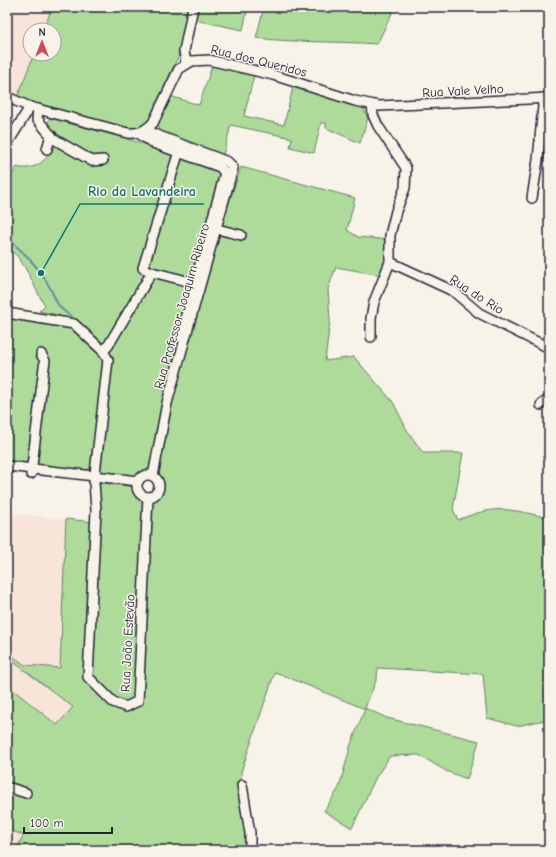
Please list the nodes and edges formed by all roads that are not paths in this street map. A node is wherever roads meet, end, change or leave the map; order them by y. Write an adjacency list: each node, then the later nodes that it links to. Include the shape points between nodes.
1 (193, 7): 2 (street, via 184,51)
2 (186, 63): 5 (street, Rua dos Queridos, via 209,60 266,73); 7 (street, via 179,69)
3 (7, 97): 6 (street)
4 (545, 98): 5 (street, Rua Vale Velho); 15 (street)
5 (376, 106): 18 (street, via 375,118 406,168 405,188 390,235)
6 (34, 108): 8 (street, via 128,133); 9 (street, via 37,119); 10 (street)
7 (148, 129): 8 (street); 12 (street, Rua Professor Joaquim Ribeiro)
8 (138, 133): 12 (street, Rua Professor Joaquim Ribeiro, via 148,141)
9 (51, 135): 11 (street); 14 (street, via 67,148 92,161)
10 (7, 144)
11 (47, 149)
12 (179, 149): 13 (street, Rua Professor Joaquim Ribeiro); 19 (street, via 143,268)
13 (194, 154): 16 (street, Rua Professor Joaquim Ribeiro, via 228,162 233,168); 20 (street, Rua Professor Joaquim Ribeiro, via 220,167 225,173)
14 (103, 160)
15 (532, 198)
16 (217, 229): 17 (street); 31 (street, Rua Professor Joaquim Ribeiro, via 167,404)
17 (241, 235)
18 (390, 262): 22 (street, via 374,302); 23 (street, Rua do Rio, via 453,291 479,314)
19 (152, 272): 20 (street); 24 (street)
20 (195, 283): 31 (street, Rua Professor Joaquim Ribeiro, via 168,382)
21 (7, 314): 24 (street, via 74,324)
22 (371, 337)
23 (549, 348)
24 (103, 351): 32 (street, via 108,360)
25 (41, 354): 30 (street, via 45,361)
26 (549, 399): 27 (street)
27 (541, 405)
28 (7, 466): 30 (street)
29 (7, 471): 30 (street)
30 (31, 471): 32 (street)
31 (150, 475): 33 (street, via 143,476); 34 (street, via 158,481 159,489)
32 (94, 479): 33 (street); 34 (street, Rua João Estevão, via 96,510 88,676 113,702 126,707 138,701)
33 (138, 484): 34 (street, via 141,494)
34 (148, 497)
35 (242, 785): 38 (street, via 250,833)
36 (7, 787): 37 (street)
37 (26, 793)
38 (250, 850)

